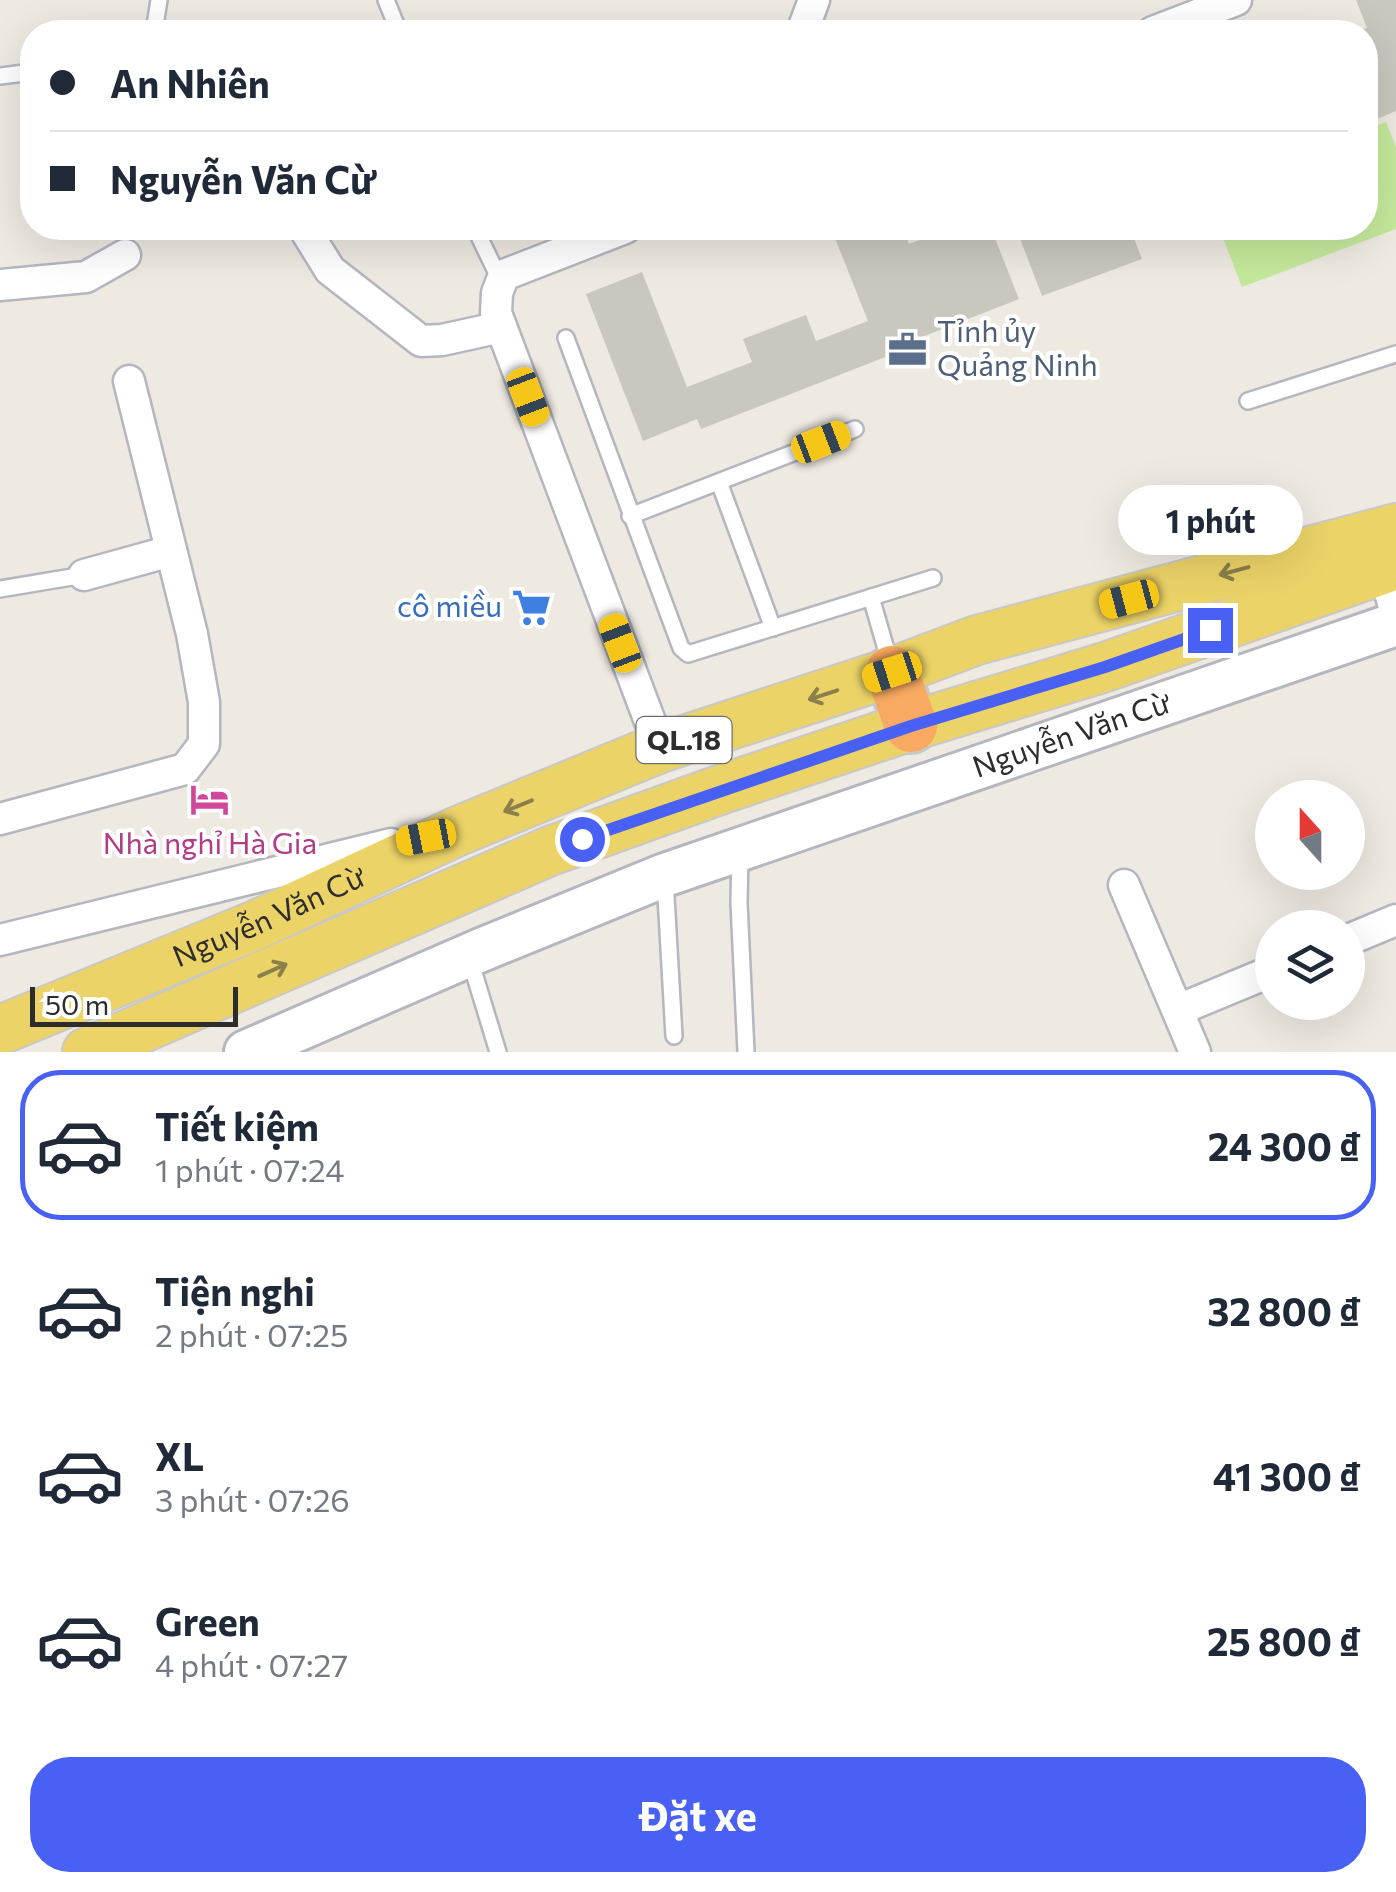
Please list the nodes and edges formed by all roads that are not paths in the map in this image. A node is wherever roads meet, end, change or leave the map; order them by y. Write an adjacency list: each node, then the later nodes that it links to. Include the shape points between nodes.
1 (1236, 0): 2 (street)
2 (1184, 20)
3 (311, 240): 9 (street, via 330,270 421,341)
4 (481, 240): 7 (lane)
5 (593, 240): 7 (street, via 528,264)
6 (125, 256): 8 (street, via 86,277)
7 (501, 282): 9 (street)
8 (0, 285)
9 (501, 326): 27 (street)
10 (566, 338): 16 (lane)
11 (1396, 354): 13 (lane)
12 (128, 381): 17 (street)
13 (1248, 402)
14 (855, 429): 15 (lane)
15 (718, 482): 16 (lane); 24 (lane)
16 (630, 516): 24 (lane, via 688,654)
17 (170, 551): 19 (street); 28 (street, via 204,702 204,744 184,769)
18 (1393, 569): 25 (main road, Nguyễn Văn Cừ / QL.18, one-way to 25, via 977,640); 26 (main road, Nguyễn Văn Cừ / QL.18)
19 (84, 575): 21 (lane)
20 (933, 578): 22 (lane)
21 (0, 589)
22 (871, 597): 24 (lane); 25 (lane)
23 (1396, 624): 30 (street, Nguyễn Văn Cừ)
24 (773, 628)
25 (892, 672): 26 (highway); 27 (main road, Nguyễn Văn Cừ / QL.18, one-way to 27)
26 (911, 726): 42 (main road, Nguyễn Văn Cừ / QL.18, one-way to 26, via 550,851)
27 (660, 748): 29 (main road, Nguyễn Văn Cừ / QL.18, one-way to 29)
28 (0, 819)
29 (458, 831): 35 (street); 39 (main road, Nguyễn Văn Cừ / QL.18, via 256,925)
30 (740, 849): 31 (street, Nguyễn Văn Cừ); 44 (lane)
31 (665, 875): 36 (street, Nguyễn Văn Cừ); 40 (lane)
32 (1124, 886): 38 (street)
33 (1396, 920): 34 (street)
34 (1365, 933)
35 (0, 940)
36 (468, 956): 41 (street, Nguyễn Văn Cừ); 43 (lane)
37 (1255, 978): 38 (street)
38 (1178, 1010): 45 (street)
39 (0, 1030)
40 (674, 1036)
41 (256, 1050)
42 (87, 1052)
43 (498, 1052)
44 (746, 1052)
45 (1195, 1052)

